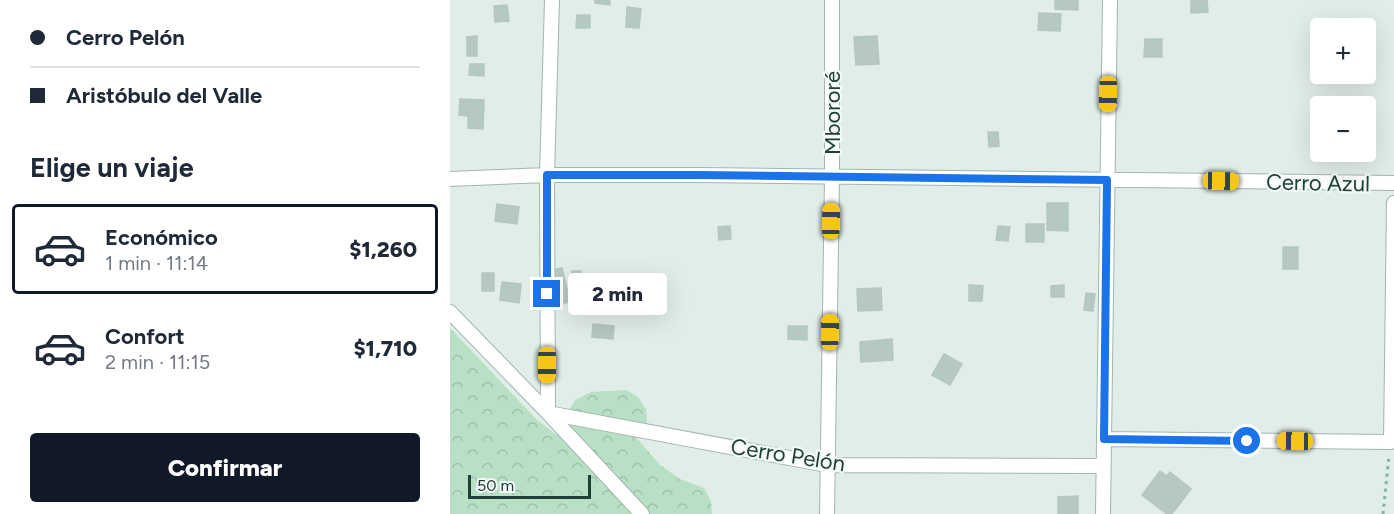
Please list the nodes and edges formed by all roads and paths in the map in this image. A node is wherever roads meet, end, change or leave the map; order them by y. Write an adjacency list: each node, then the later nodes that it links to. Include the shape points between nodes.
1 (552, 0): 4 (street)
2 (832, 0): 5 (street, Mbororé)
3 (1110, 0): 7 (street)
4 (547, 175): 5 (street, Cerro Azul); 6 (street, Cerro Azul); 11 (street)
5 (832, 177): 7 (street, Cerro Azul); 14 (street, Mbororé)
6 (450, 179)
7 (1107, 180): 8 (street, Cerro Azul); 12 (street)
8 (1394, 183)
9 (1394, 203): 13 (street)
10 (450, 312): 11 (street)
11 (548, 412): 14 (street, Cerro Pelón); 16 (street)
12 (1104, 439): 13 (street); 15 (street)
13 (1391, 442): 19 (path)
14 (827, 465): 15 (street, Cerro Pelón); 17 (street, Mbororé)
15 (1103, 466): 18 (street)
16 (642, 514)
17 (827, 514)
18 (1103, 514)
19 (1383, 514)

